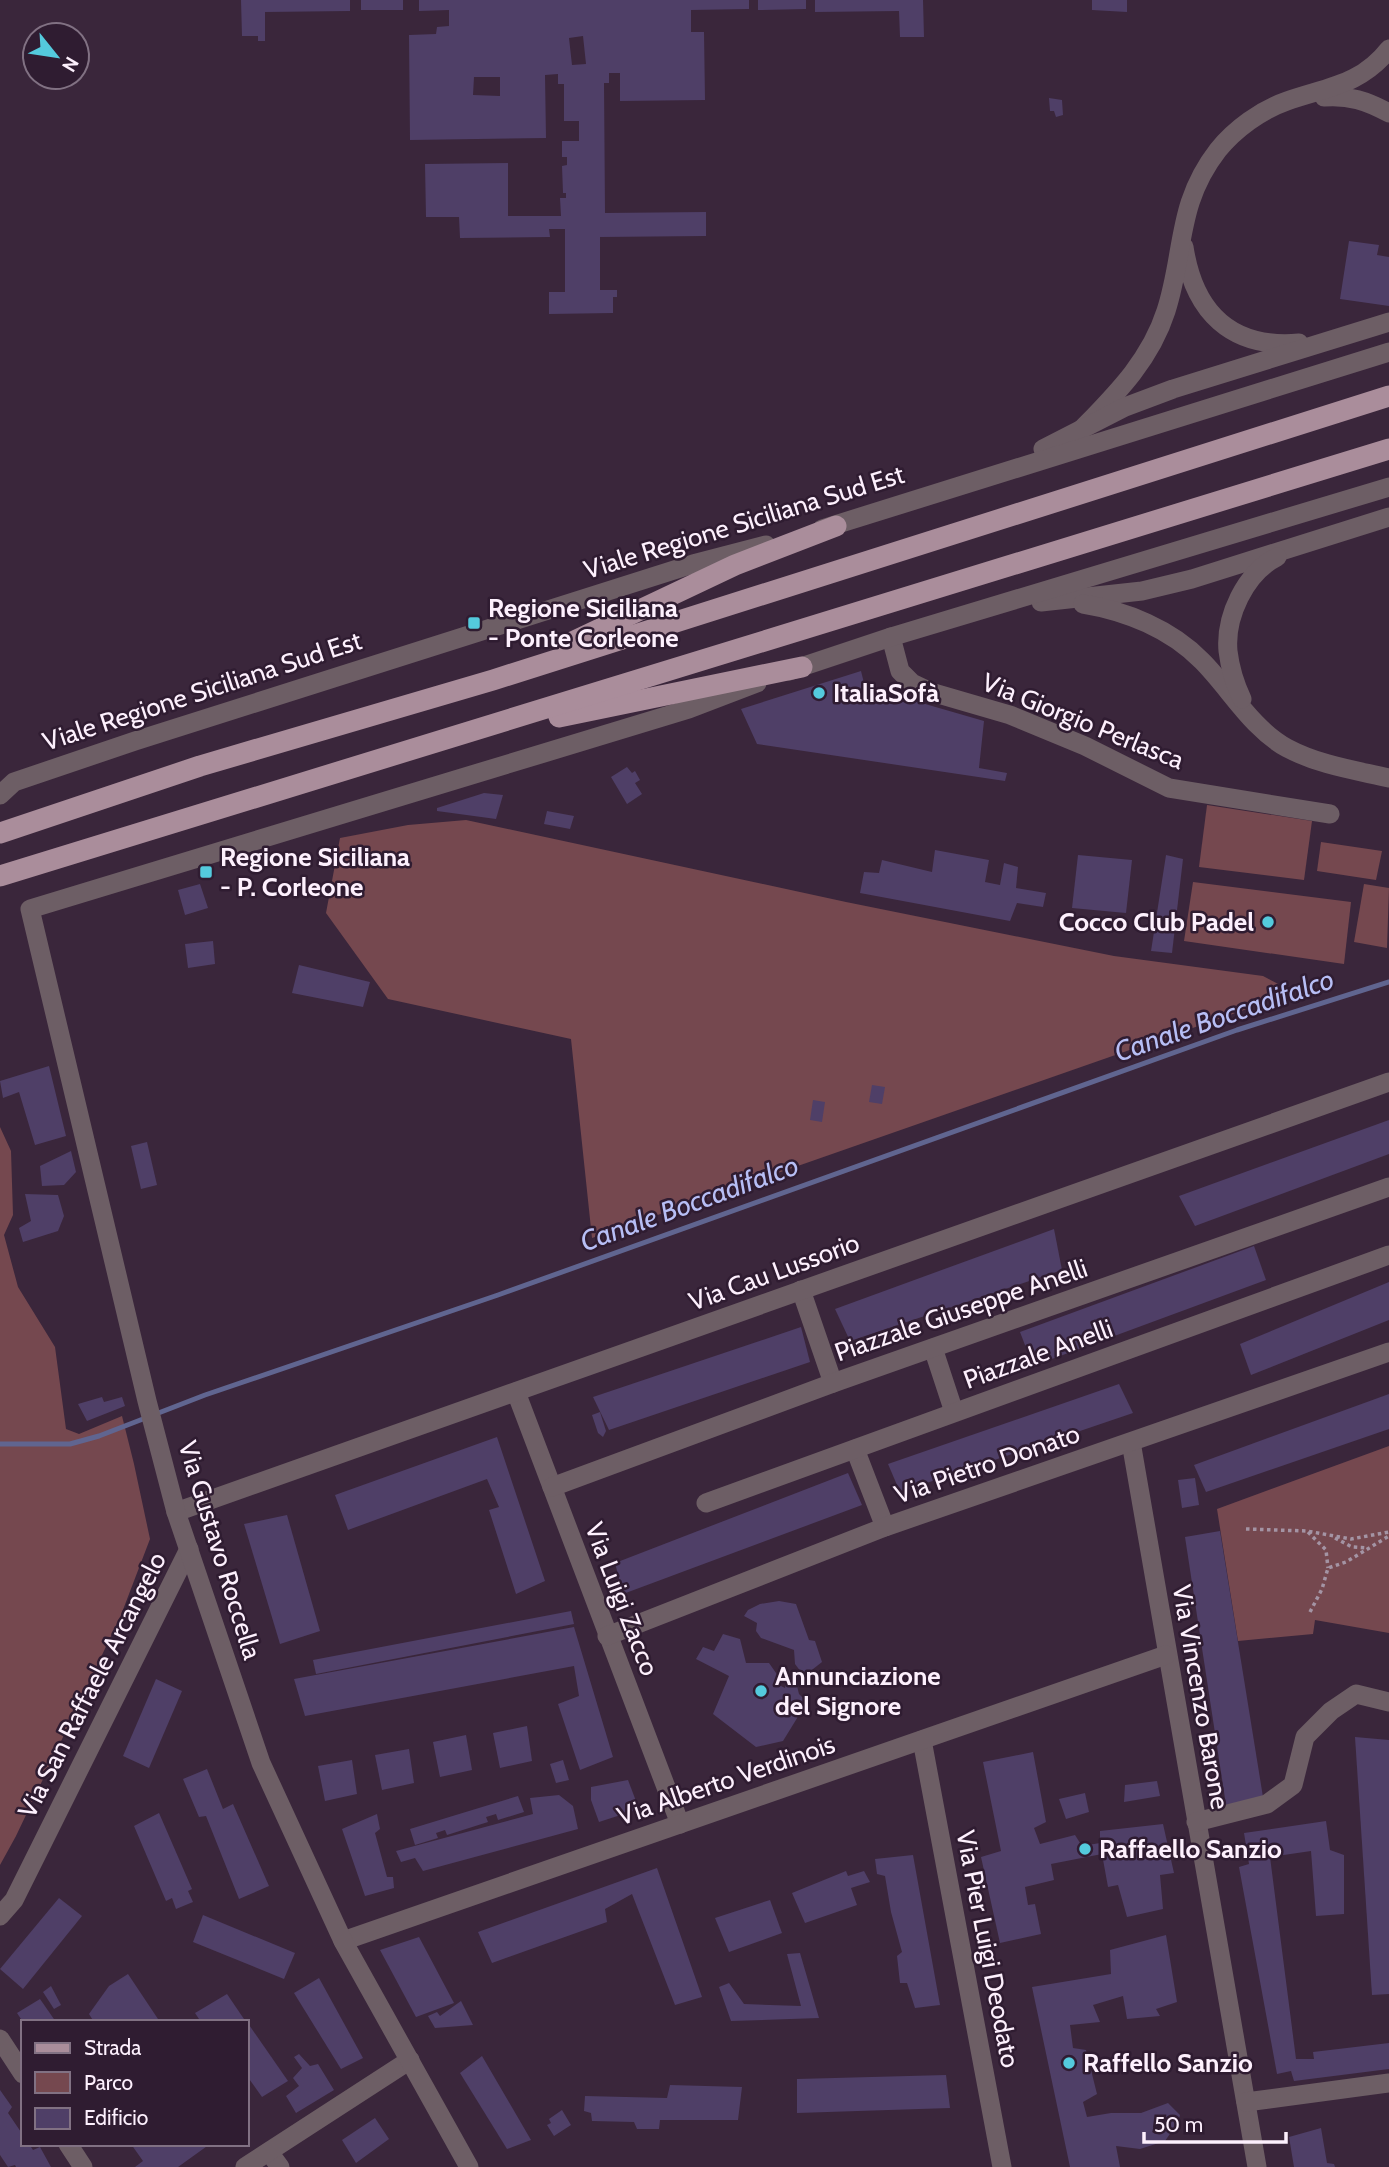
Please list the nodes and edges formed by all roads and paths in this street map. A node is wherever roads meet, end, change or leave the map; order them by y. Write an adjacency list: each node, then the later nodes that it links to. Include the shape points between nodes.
1 (1389, 49): 2 (street, via 1351,81)
2 (1285, 102): 3 (street, via 1346,96); 4 (street, via 1237,131 1219,149 1192,193)
3 (1389, 113)
4 (1181, 232): 6 (street, via 1195,289 1209,313 1227,329 1256,341); 9 (street, via 1167,310 1154,342 1130,377)
5 (1389, 322): 6 (street)
6 (1328, 340): 9 (street, via 1173,389)
7 (1389, 352): 11 (street, Viale Regione Siciliana Sud Est)
8 (1389, 396): 20 (main road)
9 (1080, 431): 11 (street)
10 (1389, 449): 22 (main road)
11 (991, 475): 14 (street, Viale Regione Siciliana Sud Est)
12 (1389, 487): 17 (street)
13 (1389, 517): 15 (street)
14 (836, 526): 20 (main road, via 735,565); 26 (street, Viale Regione Siciliana Sud Est, via 693,564 135,741)
15 (1301, 544): 16 (street, via 1142,591); 21 (street, via 1270,560 1252,578 1230,624 1232,674)
16 (1060, 600): 17 (street); 21 (street, via 1131,617 1179,641 1202,660)
17 (992, 607): 18 (street)
18 (891, 637): 19 (street); 27 (street, Via Giorgio Perlasca, via 901,671 931,692 1010,715 1169,788)
19 (802, 667): 22 (main road); 43 (street, Via Gustavo Roccella, via 689,709 30,909)
20 (493, 680): 28 (main road, via 200,766)
21 (1253, 719): 24 (street, via 1286,747)
22 (427, 745): 29 (main road)
23 (1389, 766): 24 (street)
24 (1341, 769): 25 (street)
25 (1389, 778)
26 (1, 790)
27 (1329, 814)
28 (0, 833)
29 (0, 876)
30 (1389, 1082): 33 (street, Via Cau Lussorio)
31 (1389, 1187): 34 (street, Piazzale Giuseppe Anelli)
32 (1389, 1255): 38 (street, Piazzale Anelli)
33 (801, 1290): 36 (street); 37 (street, Via Cau Lussorio)
34 (933, 1348): 36 (street, Piazzale Giuseppe Anelli); 38 (street)
35 (1389, 1352): 39 (street, Via Pietro Donato)
36 (833, 1383): 41 (street, Piazzale Giuseppe Anelli)
37 (516, 1392): 41 (street, Via Luigi Zacco); 43 (street, Via Cau Lussorio)
38 (954, 1412): 40 (street, Piazzale Anelli)
39 (1131, 1442): 44 (street, Via Pietro Donato); 54 (street, Via Vincenzo Barone)
40 (855, 1449): 42 (street, Piazzale Anelli); 44 (street)
41 (552, 1487): 53 (street, Via Luigi Zacco)
42 (706, 1503)
43 (176, 1512): 50 (street, Via Gustavo Roccella)
44 (886, 1527): 53 (street, Via Pietro Donato)
45 (1247, 1530): 46 (path)
46 (1307, 1531): 48 (path); 51 (path, via 1326,1550)
47 (1389, 1534): 48 (path, via 1351,1539); 49 (path)
48 (1332, 1536): 49 (path, via 1352,1547)
49 (1369, 1548): 51 (path)
50 (190, 1549): 59 (street, Via San Raffaele Arcangelo, via 14,1900); 60 (street, Via Gustavo Roccella, via 261,1763)
51 (1328, 1568): 52 (path)
52 (1310, 1612)
53 (607, 1636): 58 (street, Via Luigi Zacco)
54 (1166, 1655): 56 (street, Via Alberto Verdinois); 57 (street, Via Vincenzo Barone)
55 (1389, 1702): 57 (street, via 1356,1694 1305,1737 1293,1785 1267,1804)
56 (922, 1740): 58 (street, Via Alberto Verdinois); 71 (street, Via Pier Luigi Deodato)
57 (1195, 1822): 65 (street, Via Vincenzo Barone)
58 (680, 1824): 60 (street, Via Alberto Verdinois)
59 (0, 1916)
60 (342, 1941): 62 (street, Via Gustavo Roccella)
61 (0, 2039): 63 (street)
62 (410, 2060): 67 (street); 70 (street, Via Gustavo Roccella)
63 (21, 2071)
64 (1389, 2083): 65 (street)
65 (1246, 2102): 72 (street, Via Vincenzo Barone)
66 (69, 2146): 68 (street)
67 (275, 2159): 69 (street)
68 (83, 2167)
69 (245, 2167)
70 (469, 2167)
71 (1002, 2167)
72 (1257, 2167)

